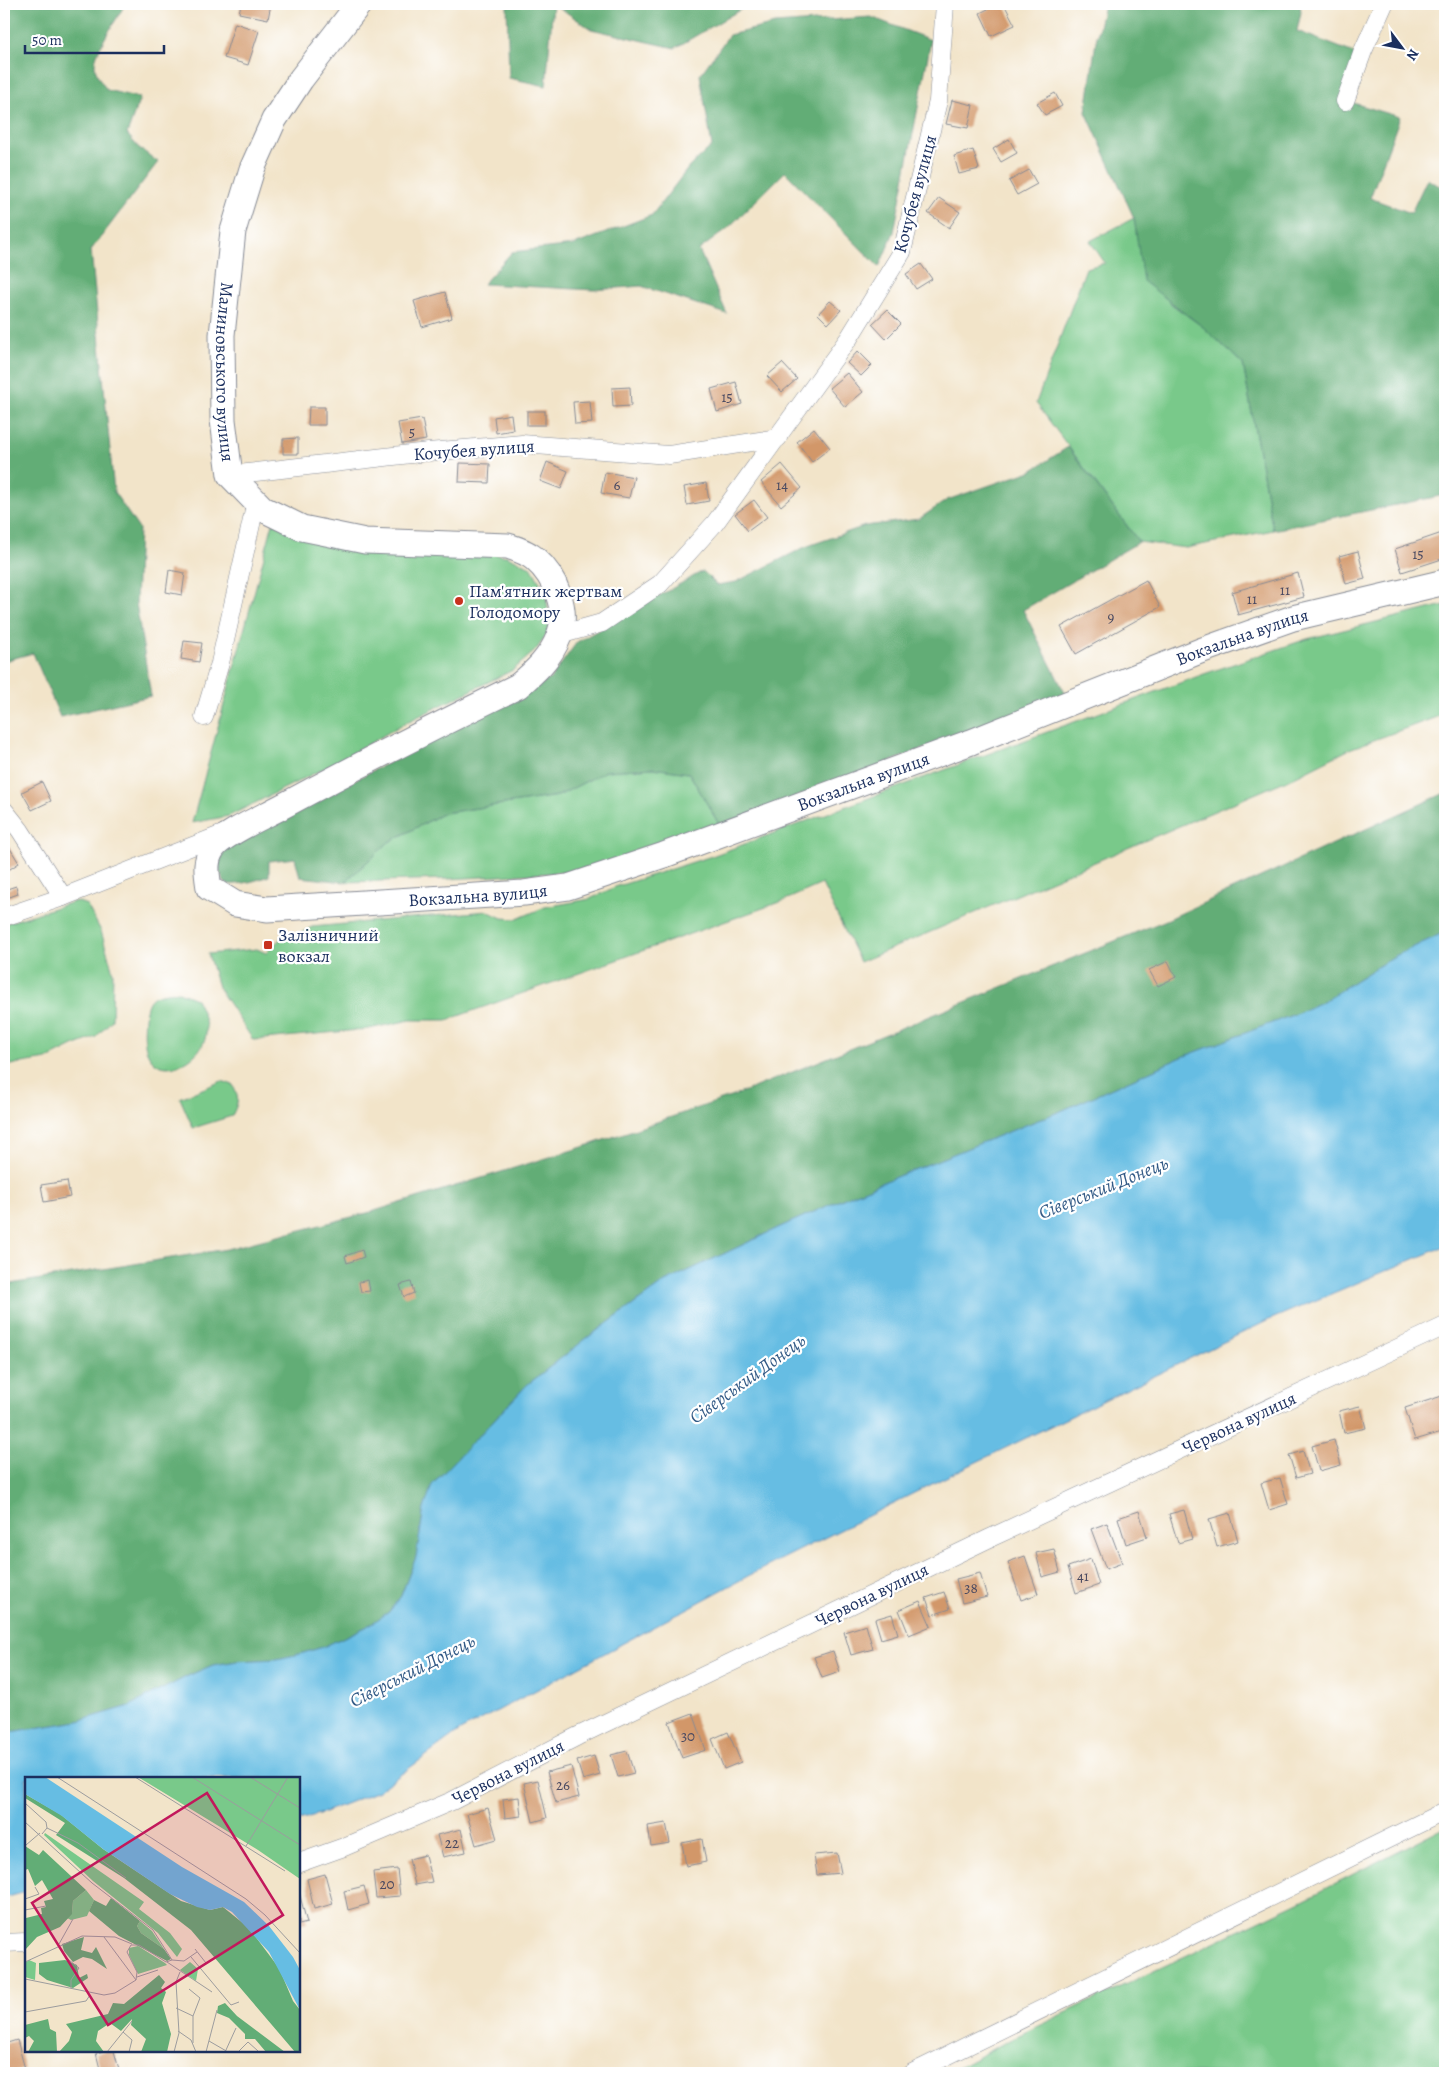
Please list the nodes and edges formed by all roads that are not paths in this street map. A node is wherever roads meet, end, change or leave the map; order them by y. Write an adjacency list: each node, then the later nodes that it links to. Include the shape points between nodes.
1 (945, 4): 5 (street, Кочубея вулиця, via 938,101 902,252 850,338)
2 (1384, 4): 4 (street)
3 (355, 5): 6 (main road, Малиновського вулиця, via 274,120 252,169 233,231 222,336 223,420)
4 (1345, 101)
5 (778, 438): 6 (street, Кочубея вулиця, via 669,455 522,444); 9 (street, Кочубея вулиця, via 715,523 660,584 602,623)
6 (230, 475): 7 (main road)
7 (256, 502): 9 (main road, via 263,509 302,528 365,540 508,546 522,550 535,558 555,585 563,620); 10 (street, via 224,645)
8 (1445, 582): 12 (main road, Вокзальна вулиця, via 1293,618 1200,651 962,745 568,887 524,893 267,909 235,904 209,888 206,865 214,847)
9 (559, 635): 12 (main road, via 536,671 518,686)
10 (204, 717)
11 (4, 810): 13 (street)
12 (252, 823): 13 (street)
13 (63, 897): 14 (street)
14 (4, 917)
15 (1445, 1326): 17 (street, Червона вулиця, via 980,1543 578,1736 452,1801)
16 (1445, 1811): 20 (street)
17 (300, 1863)
18 (25, 1942): 19 (street)
19 (4, 1944)
20 (912, 2073)

